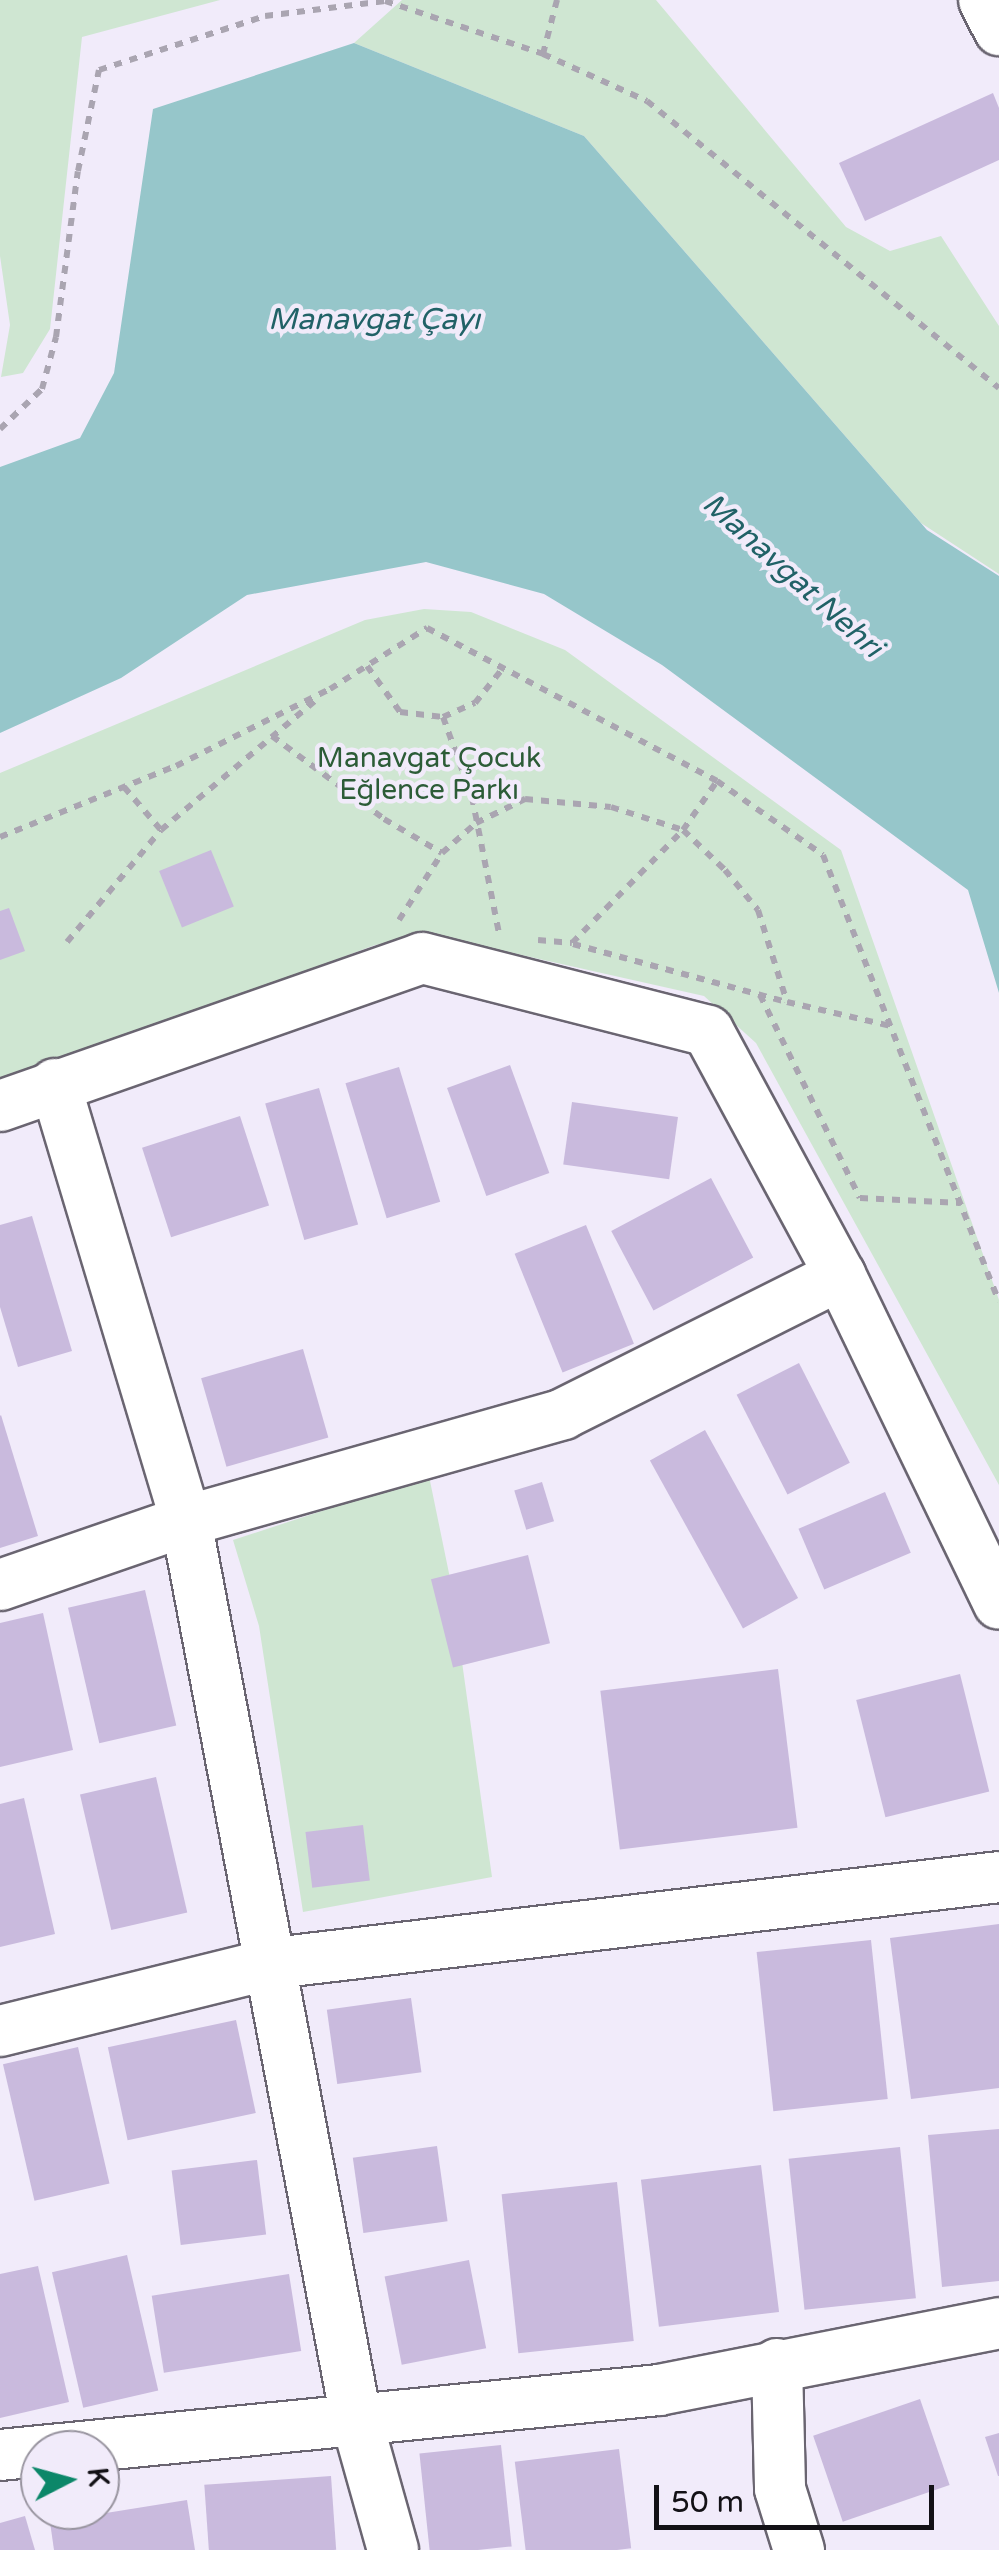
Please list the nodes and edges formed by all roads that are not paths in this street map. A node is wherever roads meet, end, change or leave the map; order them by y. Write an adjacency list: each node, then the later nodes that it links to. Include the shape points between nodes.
1 (984, 0): 2 (street)
2 (999, 30)
3 (54, 1084): 4 (street); 5 (street, via 422,958 708,1031); 6 (street)
4 (0, 1106)
5 (840, 1275): 6 (street, via 562,1414); 8 (street)
6 (186, 1521): 7 (street); 10 (street)
7 (0, 1585)
8 (999, 1604)
9 (999, 1878): 10 (street)
10 (274, 1963): 11 (street); 14 (street)
11 (0, 2031)
12 (999, 2323): 13 (street)
13 (777, 2364): 14 (street, via 659,2390); 17 (street, via 780,2489)
14 (356, 2418): 15 (street); 16 (street)
15 (0, 2455)
16 (392, 2550)
17 (798, 2550)

